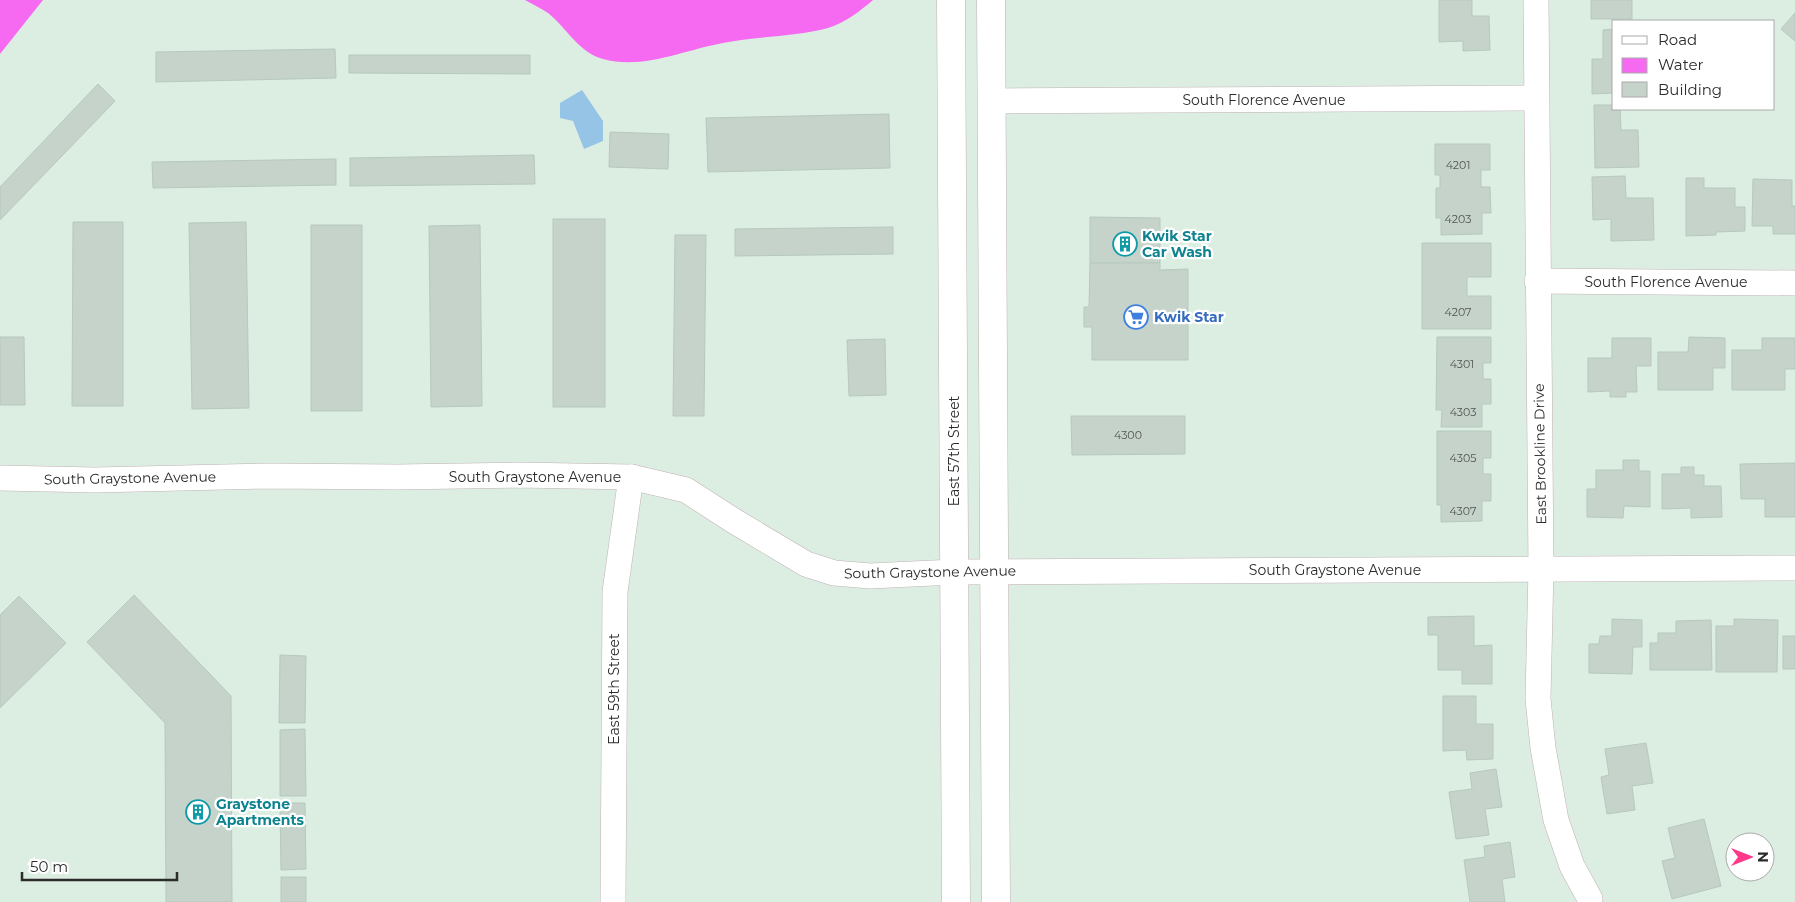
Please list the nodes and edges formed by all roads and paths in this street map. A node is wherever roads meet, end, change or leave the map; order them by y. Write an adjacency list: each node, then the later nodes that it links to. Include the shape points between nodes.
1 (951, 0): 12 (main road, East 57th Street)
2 (991, 0): 5 (main road)
3 (1536, 0): 4 (street, East Brookline Drive)
4 (1536, 98): 5 (street, South Florence Avenue); 6 (street, East Brookline Drive)
5 (991, 101): 13 (main road)
6 (1537, 281): 7 (street, South Florence Avenue); 11 (street, East Brookline Drive)
7 (1795, 283)
8 (632, 477): 9 (street, South Graystone Avenue); 12 (street, South Graystone Avenue, via 686,490 806,564 834,573 870,576); 15 (street, East 59th Street, via 615,592)
9 (0, 478)
10 (1795, 568): 11 (street, South Graystone Avenue)
11 (1541, 569): 13 (street, South Graystone Avenue); 14 (street, East Brookline Drive, via 1538,699 1543,748 1556,820 1572,866)
12 (954, 572): 13 (street, South Graystone Avenue); 16 (main road, East 57th Street)
13 (994, 572): 17 (main road)
14 (1590, 900)
15 (613, 902)
16 (956, 902)
17 (996, 902)

